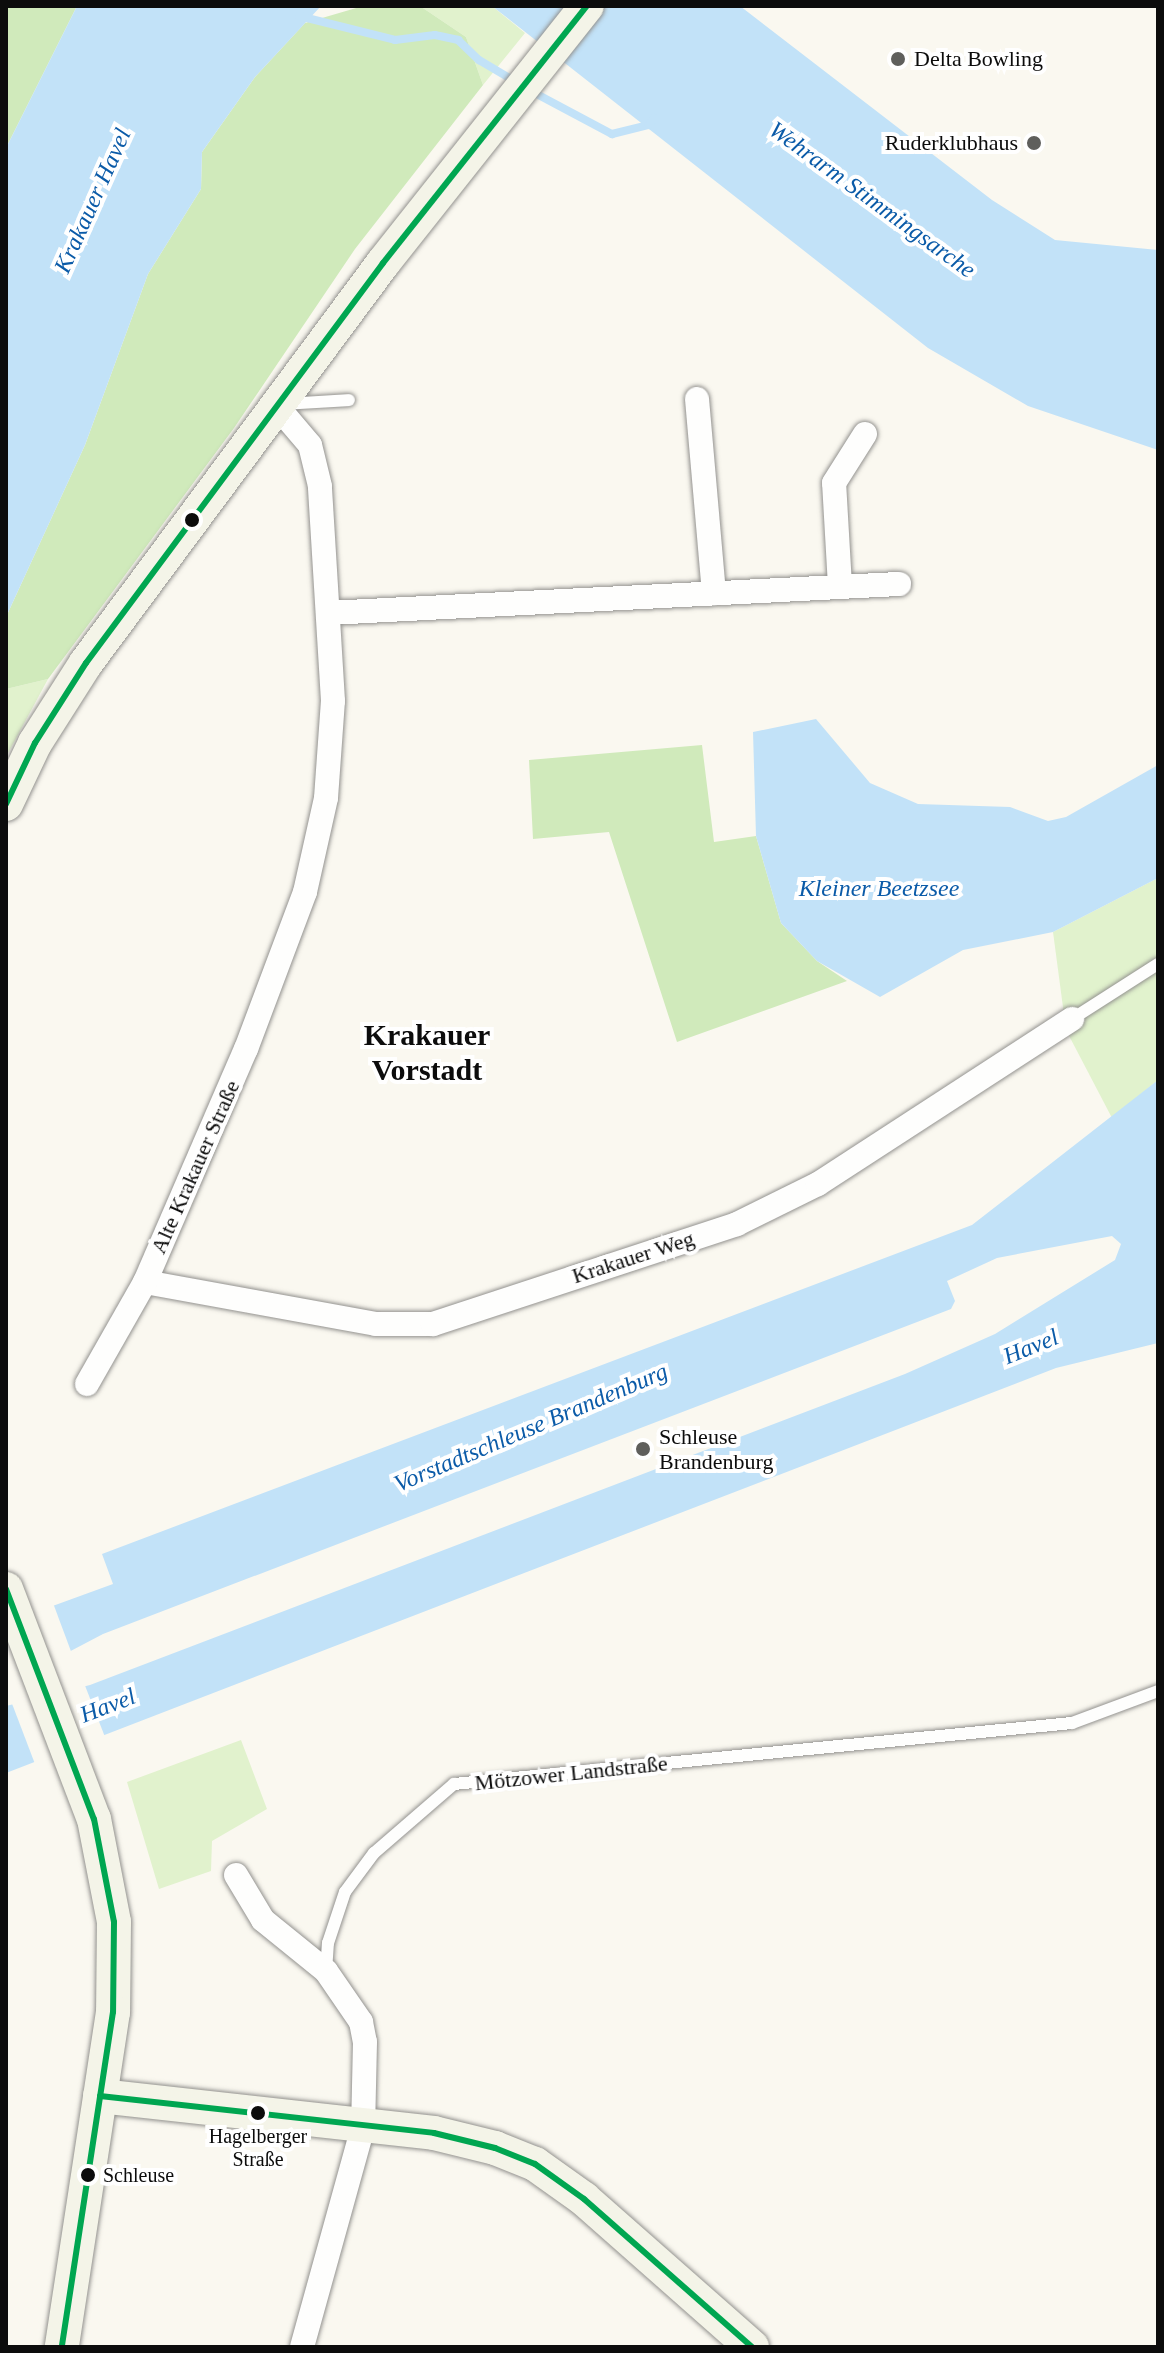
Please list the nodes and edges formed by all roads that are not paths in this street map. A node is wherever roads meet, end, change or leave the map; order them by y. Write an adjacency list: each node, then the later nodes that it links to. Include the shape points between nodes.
1 (587, 6): 4 (main road)
2 (697, 399): 8 (street)
3 (349, 400): 4 (lane)
4 (276, 405): 9 (street, Alte Krakauer Straße, via 310,445 320,486); 10 (main road, via 25,749)
5 (865, 434): 7 (street, via 834,483)
6 (899, 584): 7 (street)
7 (840, 586): 8 (street)
8 (714, 593): 9 (street)
9 (328, 613): 13 (street, Alte Krakauer Straße, via 333,701 326,798 305,892 246,1049)
10 (6, 804)
11 (1158, 964): 12 (lane)
12 (1072, 1019): 13 (street, Krakauer Weg, via 818,1184 737,1224 433,1324 376,1324)
13 (145, 1282): 14 (street, Alte Krakauer Straße)
14 (87, 1384)
15 (6, 1589): 19 (main road, via 94,1819 108,1878 117,1967)
16 (1158, 1691): 18 (lane, Mötzower Landstraße, via 1072,1723 454,1784 374,1853 345,1892 328,1943)
17 (236, 1875): 18 (street, via 263,1920)
18 (326, 1971): 20 (street, via 361,2022)
19 (100, 2096): 20 (main road); 21 (main road)
20 (363, 2127): 22 (street); 23 (main road, via 434,2133 535,2164 584,2199)
21 (62, 2347)
22 (302, 2347)
23 (752, 2347)

